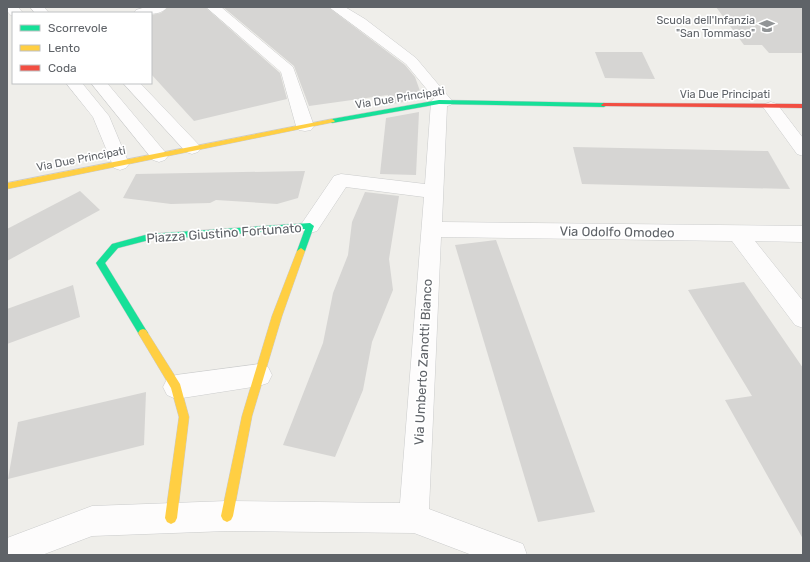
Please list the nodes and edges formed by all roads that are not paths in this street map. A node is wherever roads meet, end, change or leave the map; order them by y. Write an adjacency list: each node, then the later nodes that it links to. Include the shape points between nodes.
1 (160, 7): 4 (street)
2 (213, 7): 11 (street, via 288,70)
3 (336, 7): 8 (street, via 411,61)
4 (144, 12)
5 (75, 84): 15 (street, via 101,116)
6 (100, 84): 14 (street)
7 (132, 84): 12 (street)
8 (442, 102): 10 (street, Via Due Principati); 11 (street, Via Due Principati); 17 (street, Via Umberto Zanotti Bianco)
9 (803, 106): 10 (street, Via Due Principati)
10 (772, 107): 13 (street)
11 (304, 126): 12 (street, Via Due Principati)
12 (192, 148): 14 (street, Via Due Principati)
13 (803, 150)
14 (159, 156): 15 (street, Via Due Principati)
15 (120, 164): 16 (street, Via Due Principati)
16 (7, 186)
17 (432, 192): 18 (street, Piazza Giustino Fortunato, via 341,180); 19 (street, Via Umberto Zanotti Bianco)
18 (310, 226): 23 (street, Piazza Giustino Fortunato, via 277,316); 24 (street, Piazza Giustino Fortunato, via 149,237 116,246 100,264)
19 (431, 229): 20 (street, Via Odolfo Omodeo); 27 (street, Via Umberto Zanotti Bianco)
20 (738, 234): 21 (street, Via Odolfo Omodeo); 22 (street)
21 (803, 234)
22 (803, 318)
23 (259, 375): 24 (street); 25 (street, Piazza Giustino Fortunato, via 247,416)
24 (176, 387): 26 (street, Piazza Giustino Fortunato, via 184,417)
25 (227, 516): 26 (street); 27 (street)
26 (171, 518): 28 (street, via 92,521)
27 (414, 518): 29 (street)
28 (7, 552)
29 (512, 555)

